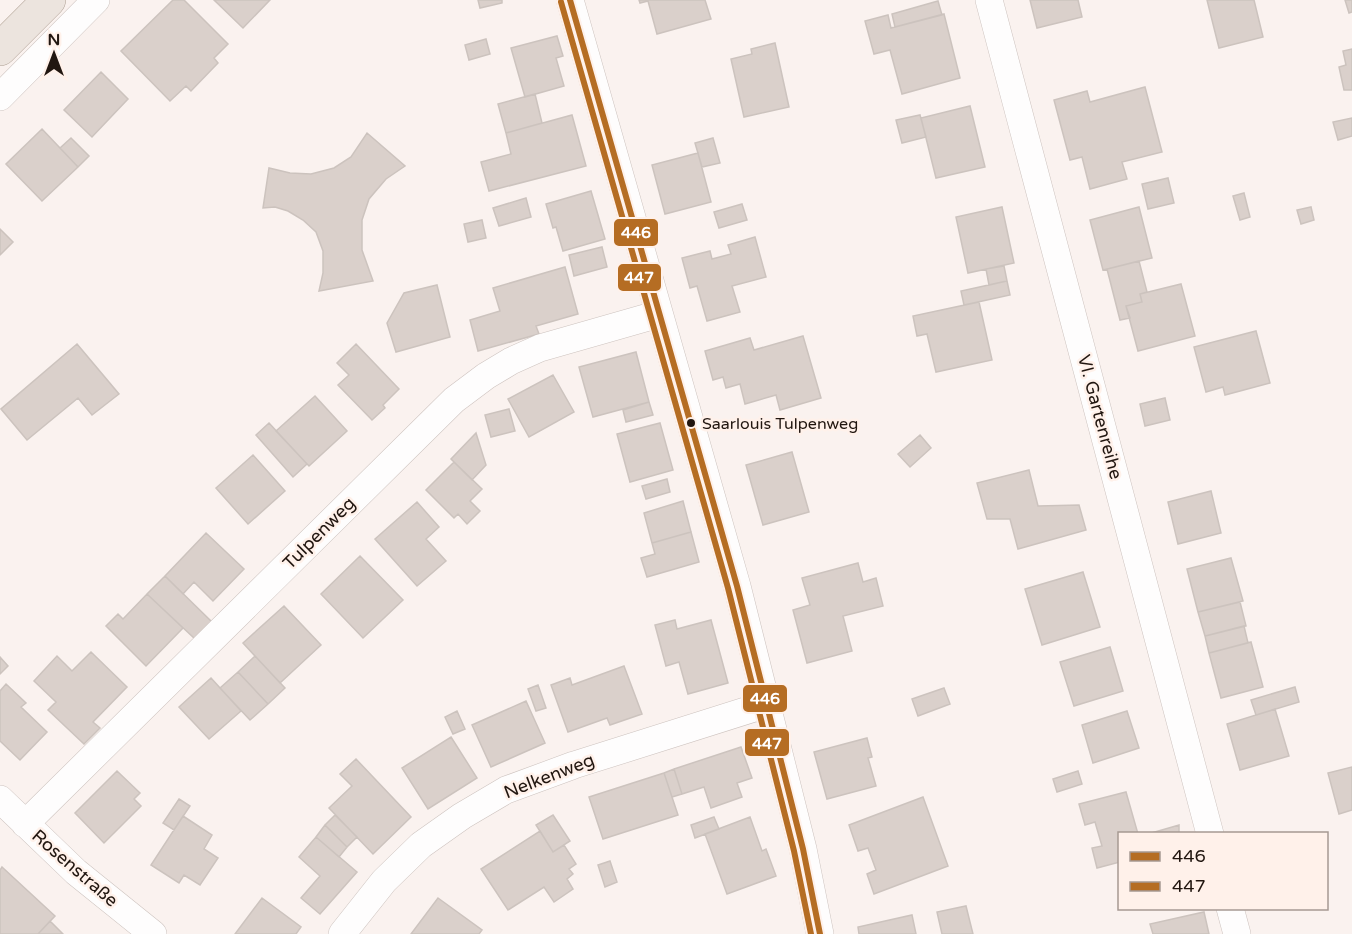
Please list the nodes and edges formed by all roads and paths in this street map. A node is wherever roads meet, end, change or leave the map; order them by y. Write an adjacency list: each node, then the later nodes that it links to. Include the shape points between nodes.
1 (49, 0): 5 (main road)
2 (96, 0): 6 (street)
3 (570, 0): 7 (street)
4 (989, 0): 11 (street, VI. Gartenreihe)
5 (0, 49)
6 (0, 97)
7 (659, 314): 8 (street); 10 (street, Tulpenweg, via 530,352 486,376 454,400)
8 (767, 704): 14 (street, Nelkenweg, via 506,790 421,845 384,881); 15 (street)
9 (0, 799): 10 (street, Rosenstraße)
10 (24, 824): 13 (street, Rosenstraße)
11 (1209, 832)
12 (1230, 910): 16 (street)
13 (153, 934)
14 (342, 934)
15 (820, 934)
16 (1237, 934)

